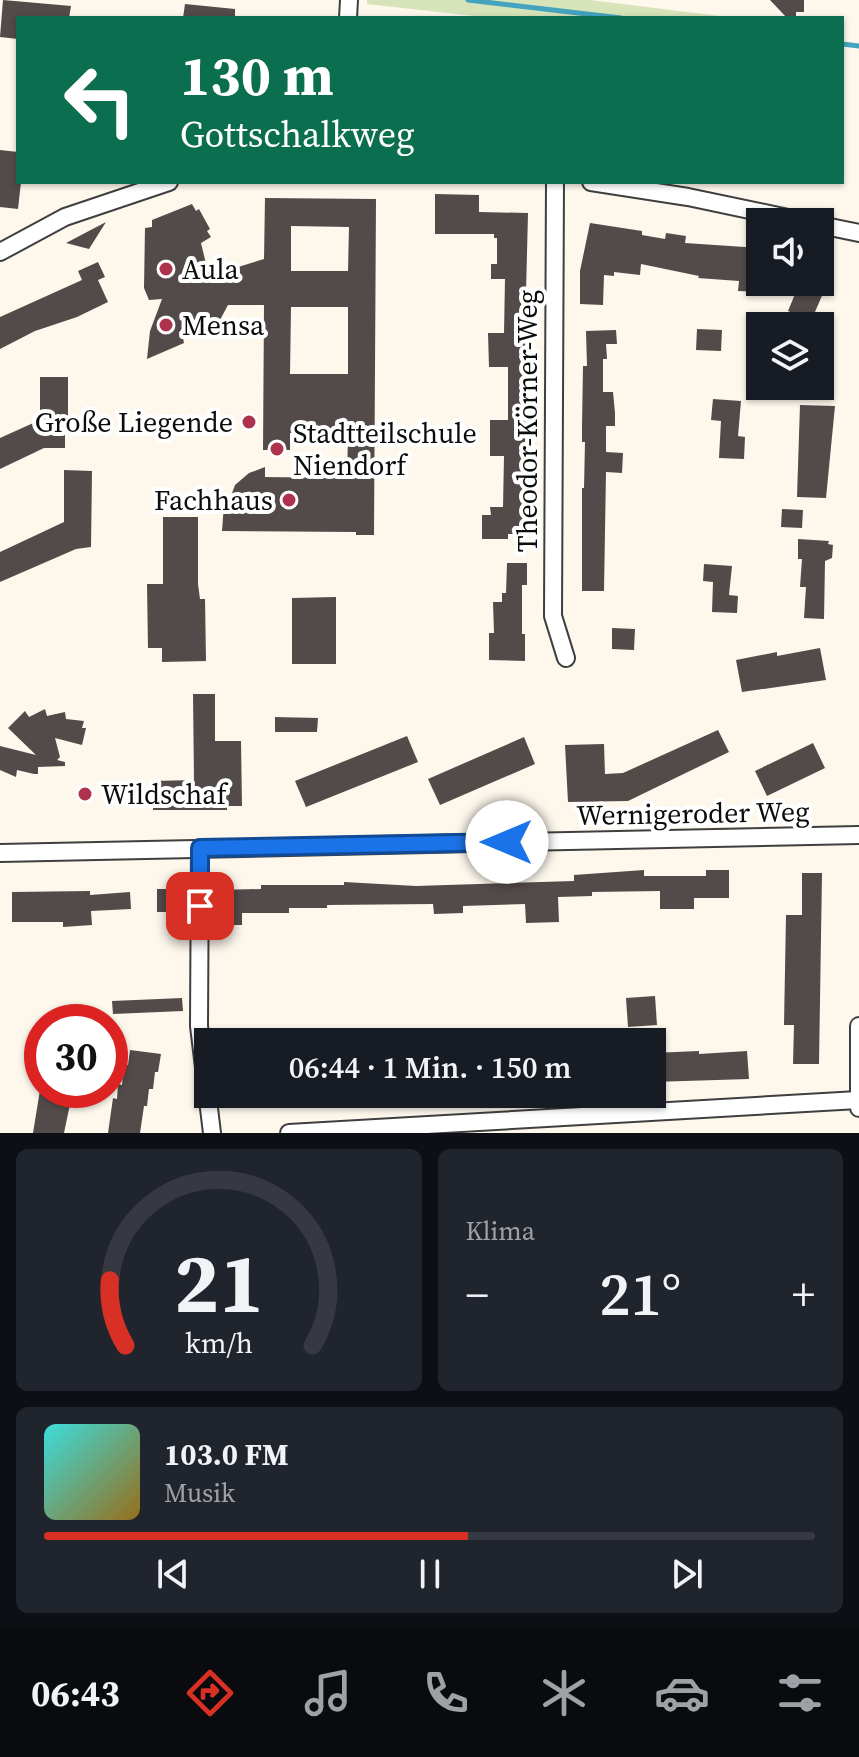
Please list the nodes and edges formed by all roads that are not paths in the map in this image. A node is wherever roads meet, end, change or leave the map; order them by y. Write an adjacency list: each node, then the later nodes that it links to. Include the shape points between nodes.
1 (163, 184): 7 (street, via 65,217)
2 (555, 184): 8 (street, Theodor-Körner-Weg, via 553,616)
3 (604, 184): 4 (street)
4 (746, 209)
5 (834, 228): 6 (street)
6 (859, 233)
7 (0, 252)
8 (566, 658)
9 (859, 835): 10 (street, Wernigeroder Weg)
10 (200, 848): 11 (street, Wernigeroder Weg); 14 (street, via 199,1026)
11 (0, 853)
12 (859, 1026): 13 (street)
13 (858, 1105): 15 (street)
14 (212, 1133)
15 (289, 1133)

